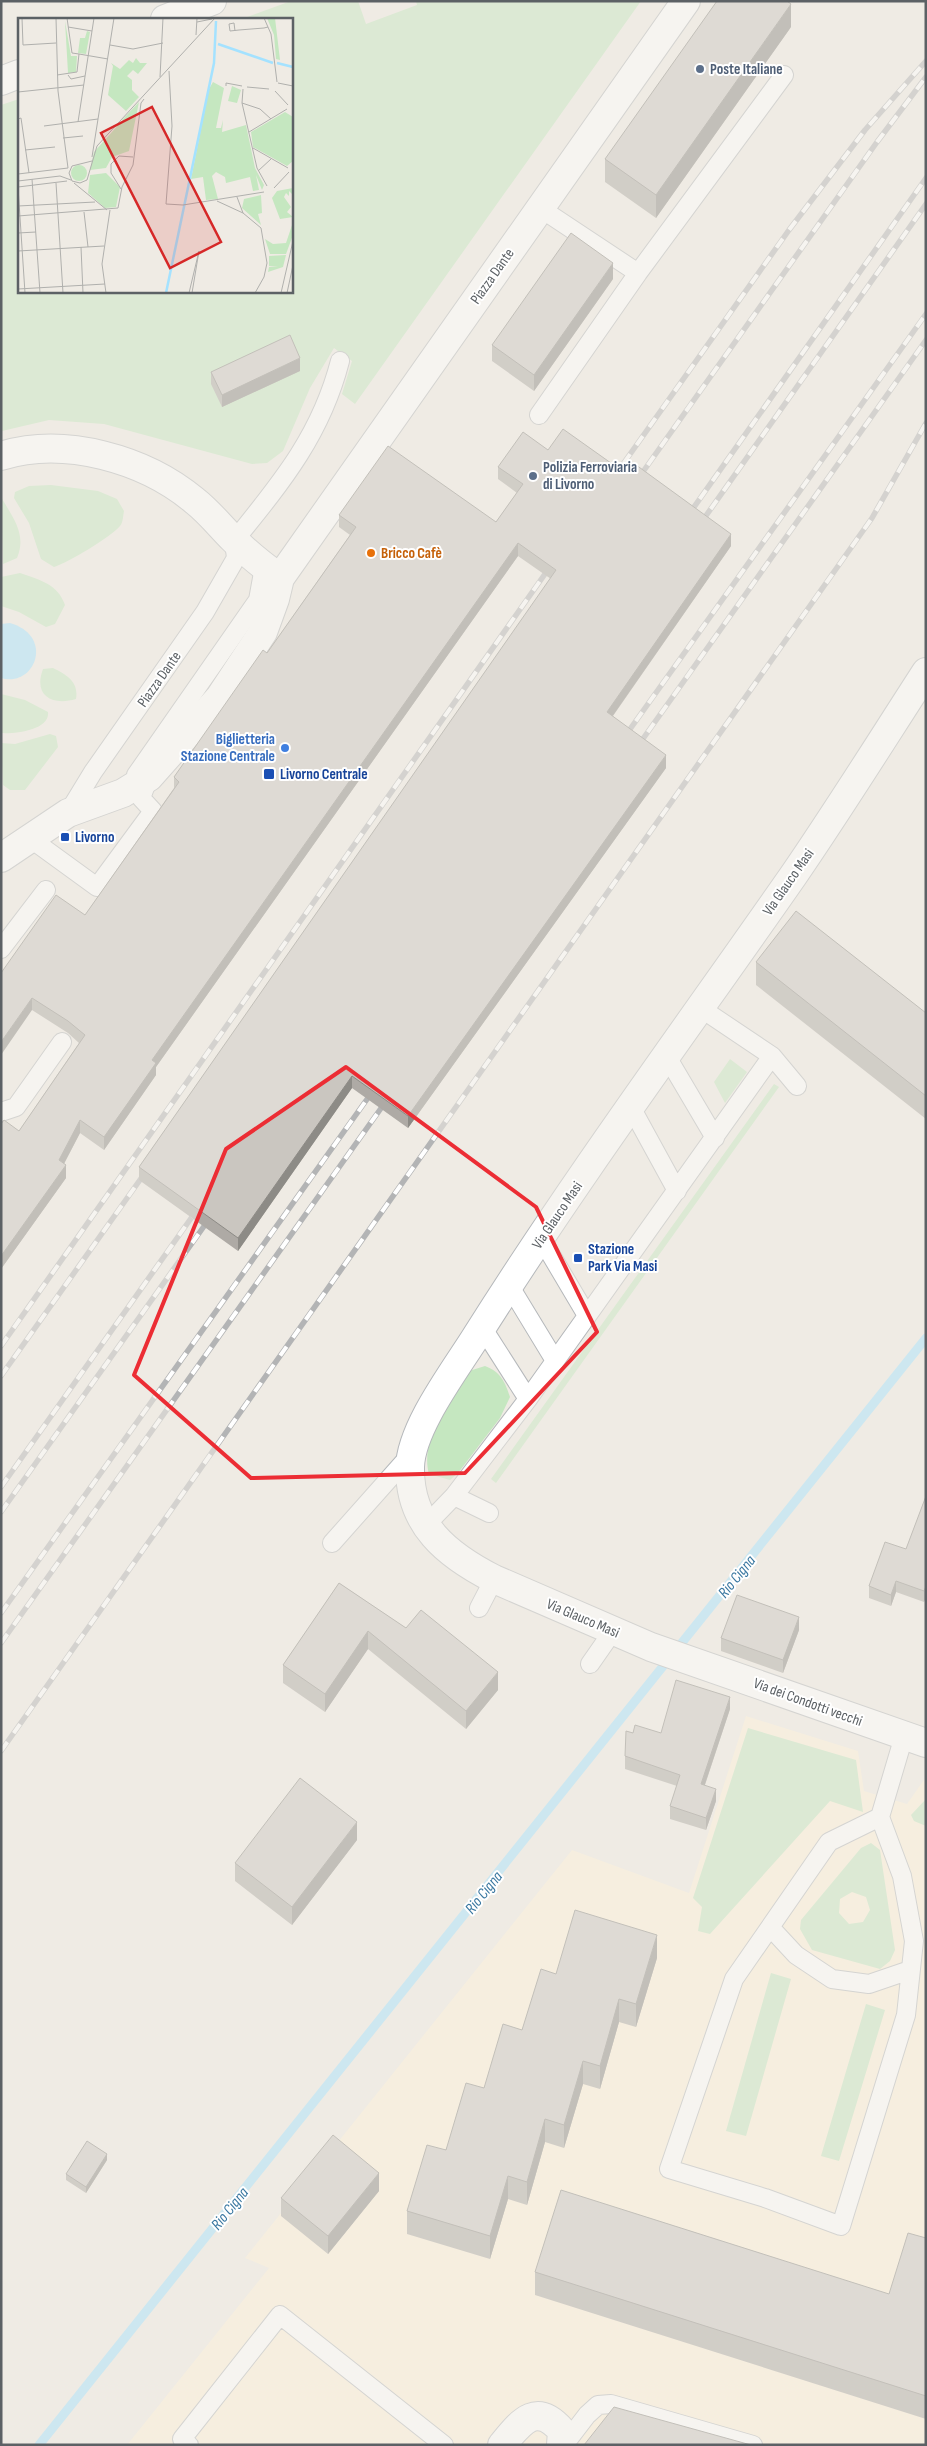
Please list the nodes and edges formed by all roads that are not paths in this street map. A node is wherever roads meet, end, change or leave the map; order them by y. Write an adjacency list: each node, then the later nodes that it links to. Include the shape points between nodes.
1 (212, 1): 3 (street)
2 (686, 1): 7 (street, Piazza Dante)
3 (168, 18)
4 (18, 74): 6 (street)
5 (784, 75): 8 (lane)
6 (1, 81)
7 (540, 208): 8 (lane); 12 (street, Piazza Dante)
8 (638, 273): 10 (lane)
9 (340, 361): 13 (lane, via 317,426)
10 (539, 415)
11 (1, 456): 13 (street, via 28,450 58,449 116,460 149,472 195,501)
12 (298, 552): 13 (street, Piazza Dante); 13 (street)
13 (256, 559): 15 (street, Piazza Dante, via 275,599 263,632 220,697); 16 (lane, Piazza Dante, via 258,600); 17 (lane, Piazza Dante, via 236,558 225,580)
14 (925, 676): 23 (street, Via Glauco Masi, via 794,875)
15 (149, 777): 16 (street, Piazza Dante); 18 (lane, Piazza Dante, via 141,798 153,811 97,887)
16 (123, 794): 17 (street, Piazza Dante)
17 (68, 812): 18 (street, Piazza Dante)
18 (32, 839): 19 (street, Piazza Dante); 20 (street, Piazza Dante)
19 (1, 844)
20 (1, 858)
21 (46, 890): 22 (lane)
22 (1, 949)
23 (699, 1007): 25 (street, Via Glauco Masi); 26 (lane)
24 (62, 1042): 29 (lane, via 16,1107)
25 (666, 1055): 28 (street, Via Glauco Masi); 30 (lane)
26 (772, 1056): 27 (lane); 30 (lane)
27 (797, 1086)
28 (631, 1107): 31 (lane); 32 (street, Via Glauco Masi)
29 (1, 1112)
30 (715, 1138): 31 (lane)
31 (678, 1191): 34 (lane)
32 (541, 1238): 33 (street, Via Glauco Masi); 34 (lane)
33 (509, 1285): 35 (street, Via Glauco Masi); 36 (lane)
34 (586, 1314): 36 (lane)
35 (482, 1327): 37 (lane); 38 (street, Via Glauco Masi, via 424,1421)
36 (554, 1359): 37 (lane)
37 (528, 1398): 39 (lane)
38 (412, 1452): 41 (street, Via Glauco Masi, via 412,1490); 42 (lane)
39 (454, 1496): 40 (lane); 41 (lane)
40 (489, 1512)
41 (426, 1525): 43 (street, Via Glauco Masi, via 445,1549)
42 (332, 1543)
43 (494, 1580): 44 (lane); 45 (street, Via Glauco Masi)
44 (479, 1608)
45 (612, 1631): 46 (street, Via Glauco Masi); 47 (lane)
46 (691, 1661): 48 (street, Via dei Condotti vecchi)
47 (590, 1664)
48 (915, 1740): 49 (lane)
49 (880, 1817): 50 (lane, via 830,1842); 51 (lane, via 902,1876 914,1941)
50 (770, 1927): 51 (lane, via 796,1955 832,1979 869,1984); 51 (lane, via 734,1979 669,2168 841,2226 906,2015)
51 (910, 1970)
52 (182, 2443): 53 (lane, via 280,2315)
53 (444, 2445)
54 (502, 2445): 55 (street, via 524,2421 532,2416 542,2416 552,2420 562,2431)
55 (562, 2445): 56 (lane, via 598,2405 611,2404)
56 (753, 2445)

